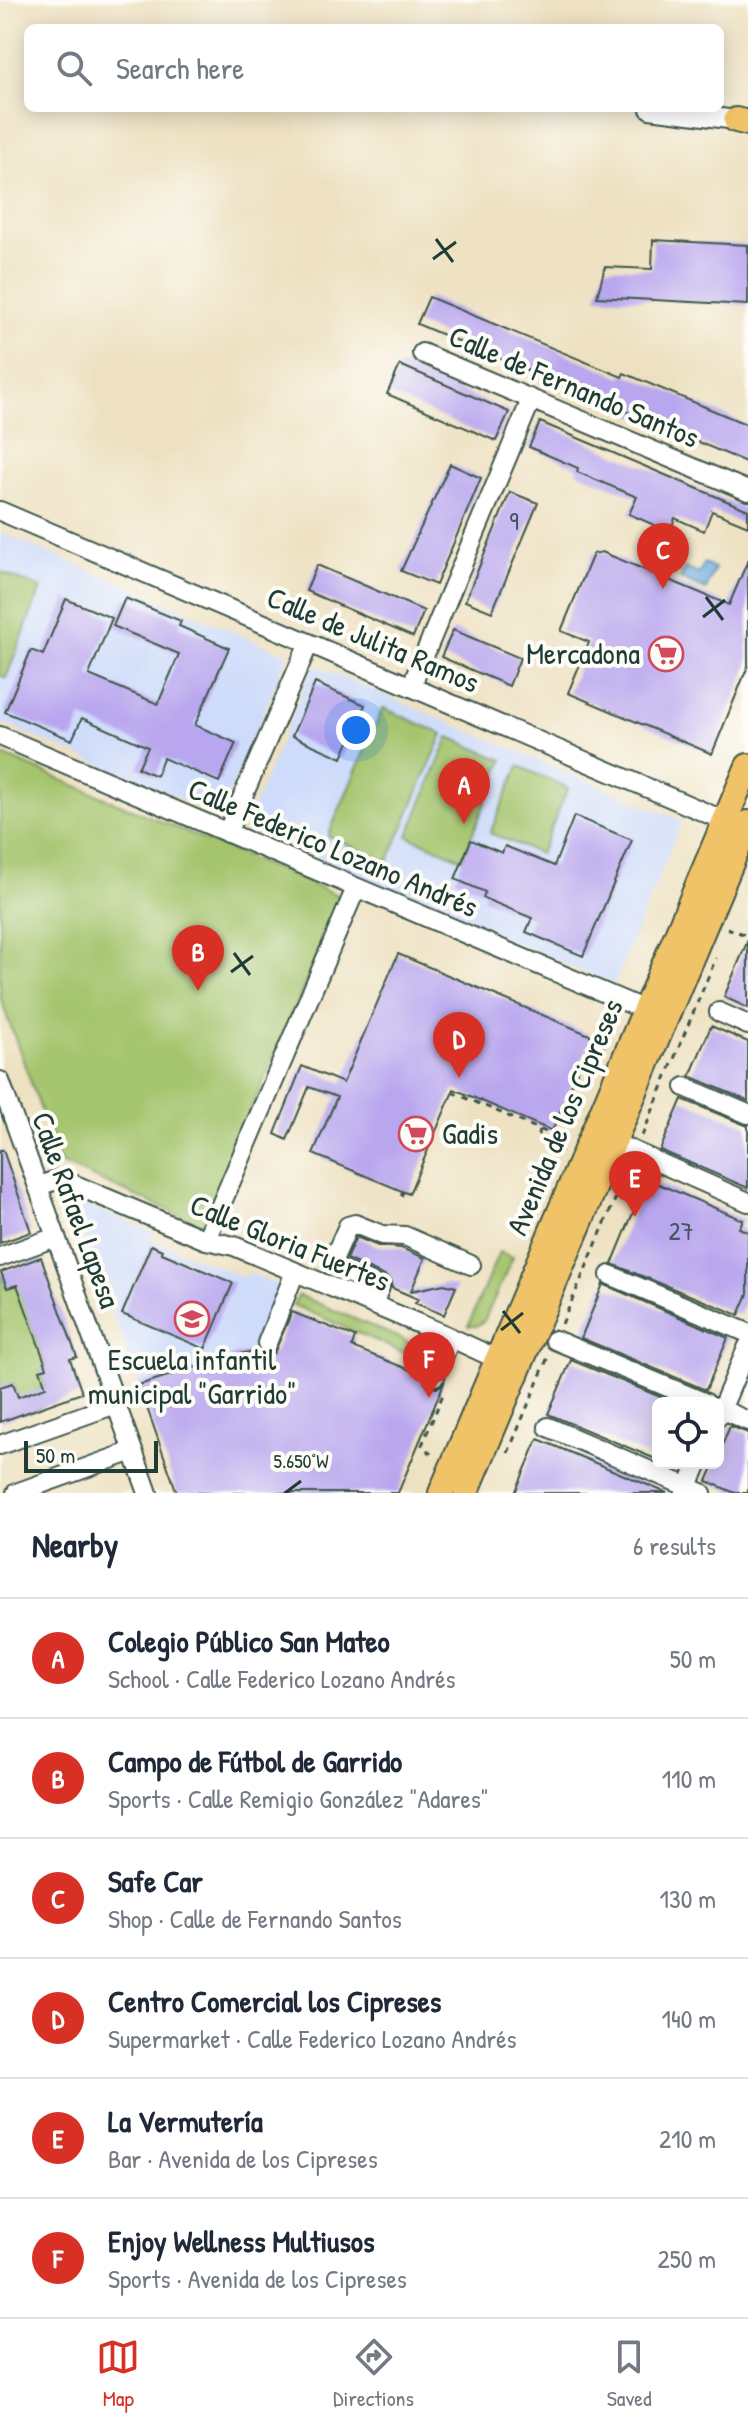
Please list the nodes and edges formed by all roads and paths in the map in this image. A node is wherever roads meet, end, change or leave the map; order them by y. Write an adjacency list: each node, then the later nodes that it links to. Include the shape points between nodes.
1 (676, 112): 2 (street)
2 (744, 120)
3 (422, 353): 4 (street, Calle de Fernando Santos)
4 (531, 400): 5 (street, Calle de Fernando Santos); 8 (street)
5 (748, 491)
6 (0, 511): 7 (street, Calle de Julita Ramos)
7 (309, 643): 8 (street, Calle de Julita Ramos); 12 (street)
8 (411, 687): 11 (street, Calle de Julita Ramos)
9 (0, 736): 12 (street, Calle Federico Lozano Andrés)
10 (748, 766): 11 (main road, Avenida de los Cipreses)
11 (741, 831): 17 (main road, Avenida de los Cipreses); 25 (main road, Avenida de los Cipreses)
12 (227, 833): 13 (street, Calle Federico Lozano Andrés)
13 (356, 888): 17 (street, Calle Federico Lozano Andrés); 30 (street)
14 (727, 928): 15 (path)
15 (748, 936)
16 (718, 953): 25 (path)
17 (645, 1010): 25 (main road, Avenida de los Cipreses)
18 (719, 1012): 19 (street)
19 (748, 1025)
20 (0, 1081): 27 (street, Calle Rafael Lapesa)
21 (685, 1087): 23 (street)
22 (452, 1092): 24 (path)
23 (748, 1114)
24 (540, 1130): 25 (path); 26 (path, via 536,1139)
25 (602, 1144): 28 (street); 38 (path); 41 (main road, Avenida de los Cipreses); 43 (main road, Avenida de los Cipreses)
26 (563, 1150)
27 (38, 1186): 29 (street, Calle Rafael Lapesa); 30 (street, Calle Gloria Fuertes, via 68,1182)
28 (748, 1202)
29 (56, 1237): 31 (street); 46 (street, Calle Rafael Lapesa)
30 (206, 1240): 33 (street, Calle Gloria Fuertes)
31 (0, 1257)
32 (471, 1265): 35 (street, via 405,1236 348,1226 333,1260 336,1268 380,1287)
33 (295, 1272): 35 (street, Calle Gloria Fuertes); 39 (street)
34 (610, 1275): 36 (street)
35 (373, 1305): 37 (street, Calle Gloria Fuertes)
36 (748, 1333)
37 (451, 1338): 41 (street, Calle Gloria Fuertes); 42 (street)
38 (555, 1340): 44 (street); 54 (path)
39 (267, 1343)
40 (748, 1346): 45 (street)
41 (497, 1359): 43 (street, Calle Gloria Fuertes); 59 (main road, Avenida de los Cipreses)
42 (435, 1376)
43 (516, 1376): 60 (main road, Avenida de los Cipreses)
44 (688, 1397)
45 (722, 1397)
46 (116, 1404): 51 (street); 52 (street, Calle Rafael Lapesa)
47 (724, 1412): 48 (street)
48 (748, 1421)
49 (429, 1426): 53 (path, via 422,1445)
50 (548, 1427): 56 (street)
51 (0, 1445)
52 (133, 1451): 57 (street); 58 (street, Calle Rafael Lapesa)
53 (431, 1454)
54 (507, 1454)
55 (697, 1469): 56 (street)
56 (692, 1491)
57 (16, 1493)
58 (148, 1493)
59 (441, 1493)
60 (466, 1493)

